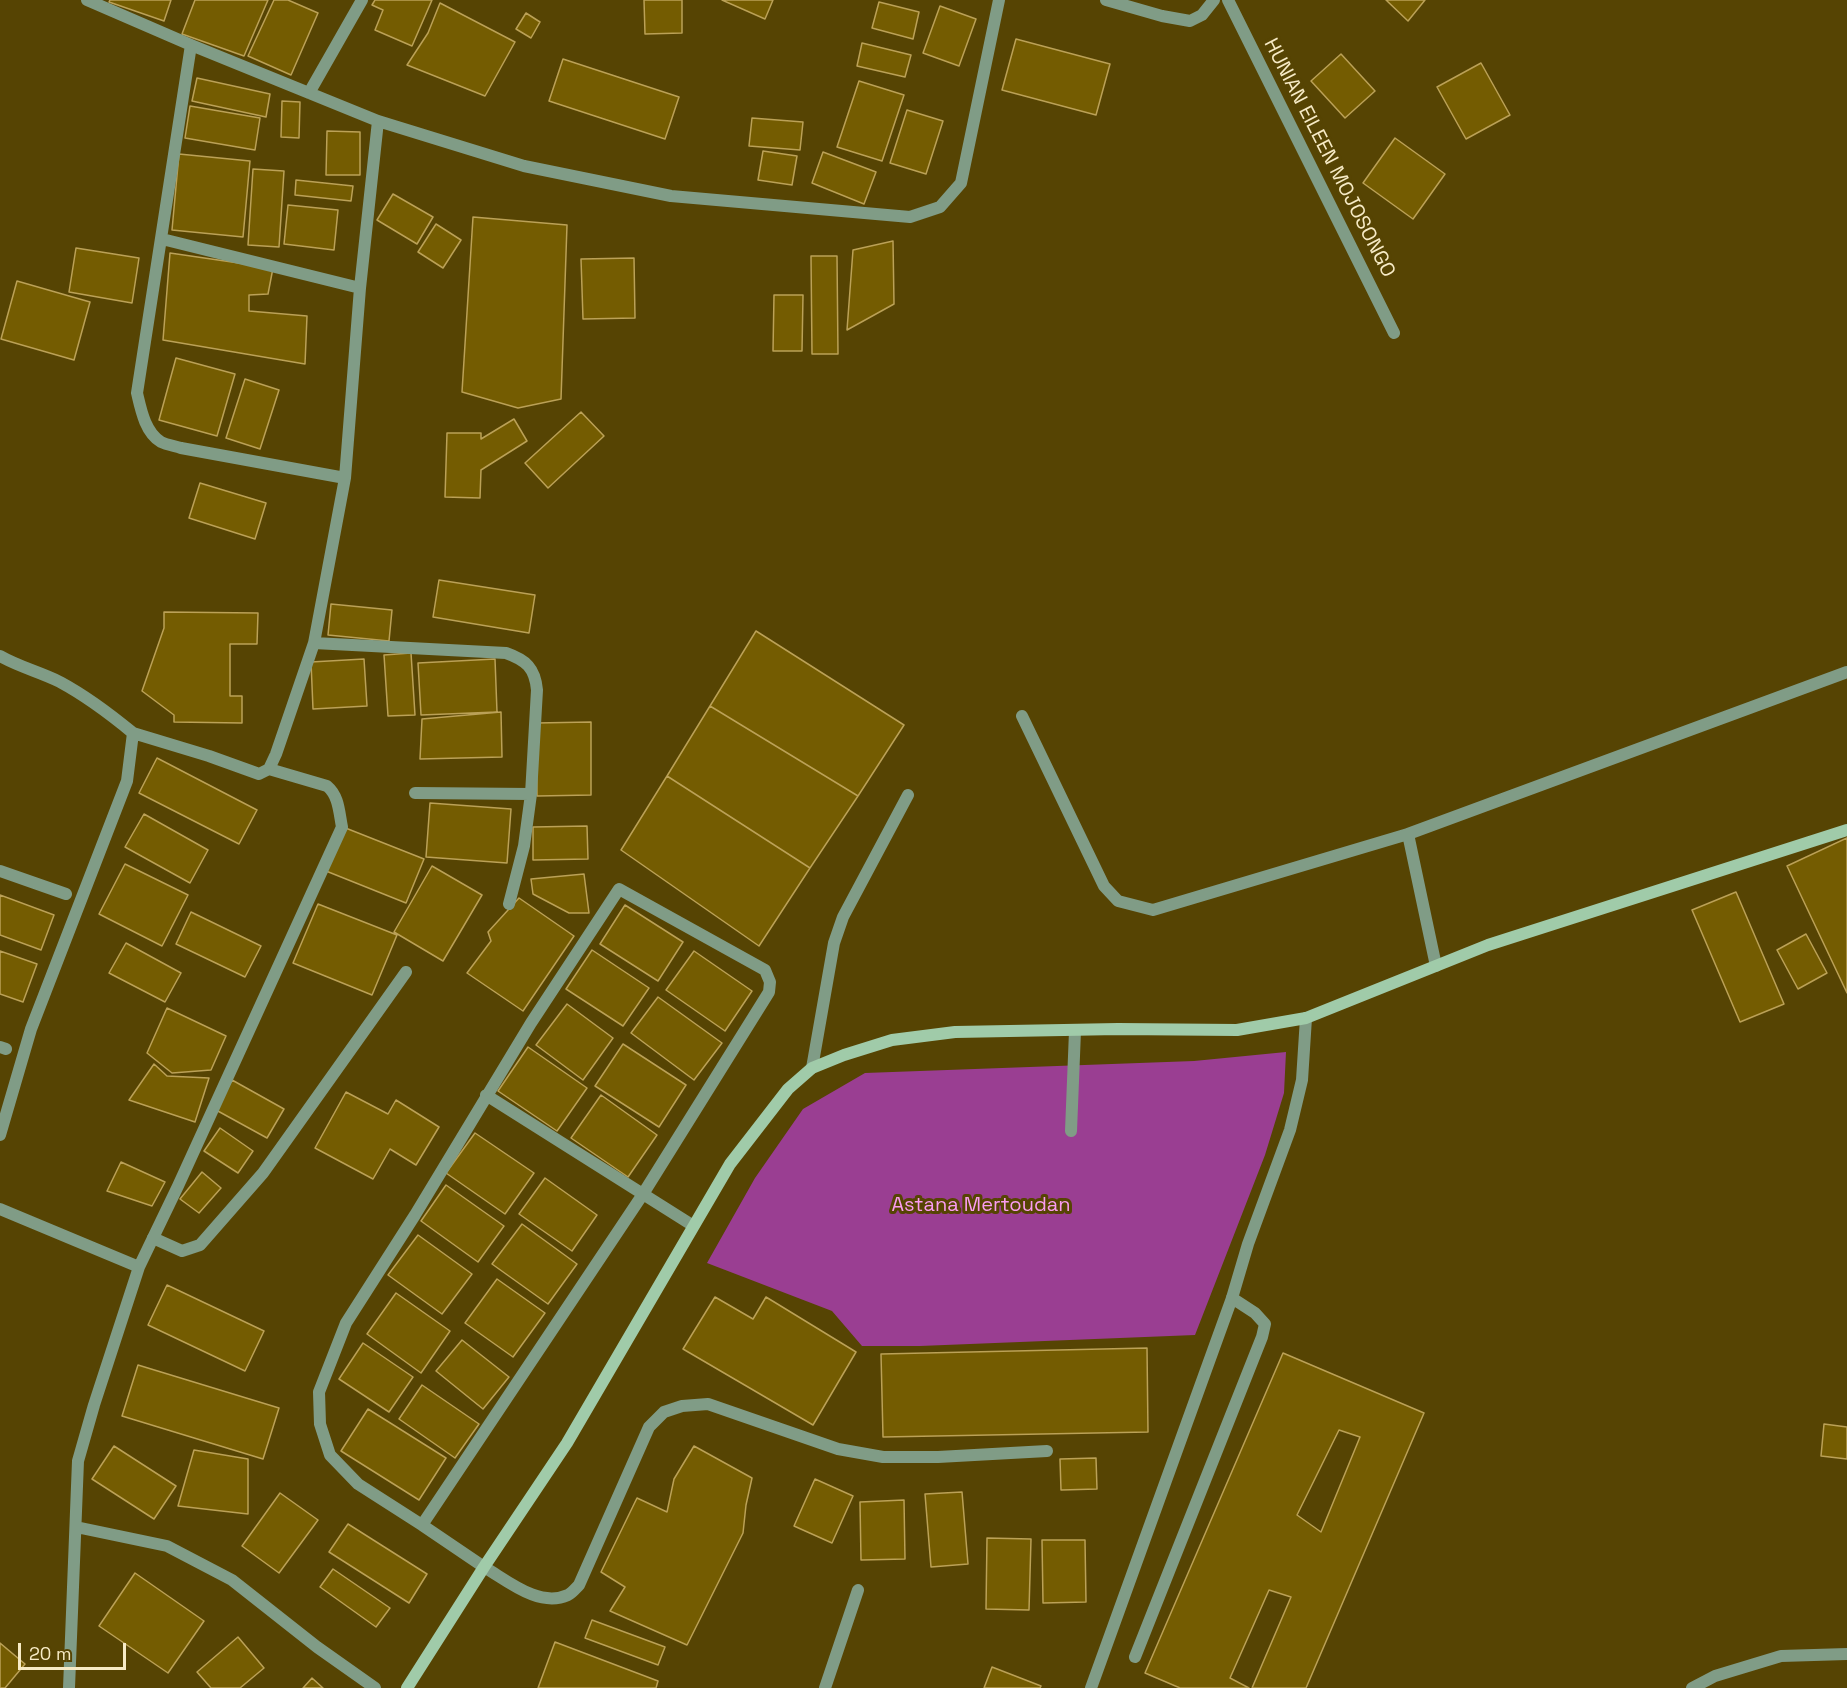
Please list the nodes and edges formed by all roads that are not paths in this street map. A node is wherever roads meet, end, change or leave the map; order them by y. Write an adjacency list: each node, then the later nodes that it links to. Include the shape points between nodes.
1 (87, 0): 7 (street)
2 (362, 0): 8 (street)
3 (999, 0): 9 (street, via 961,183 940,207 910,217 671,196 524,166)
4 (1106, 0): 5 (street, via 1190,21 1202,15)
5 (1214, 0)
6 (1228, 0): 12 (street, HUNIAN EILEEN MOJOSONGO)
7 (191, 45): 8 (street); 10 (street)
8 (309, 93): 9 (street)
9 (378, 121): 11 (street)
10 (162, 239): 11 (street); 13 (street, via 137,393 151,432 162,442 181,448)
11 (360, 288): 13 (street)
12 (1394, 333)
13 (345, 478): 14 (street)
14 (314, 643): 19 (street); 21 (street, via 506,653 520,658 536,677)
15 (0, 656): 18 (street, via 60,682)
16 (1847, 672): 24 (street)
17 (1022, 716): 24 (street, via 1104,886 1118,901 1153,910)
18 (133, 733): 19 (street, via 259,774); 35 (street, via 127,781 31,1029)
19 (269, 769): 39 (street, via 327,786 338,801 342,827)
20 (415, 793): 21 (street)
21 (531, 794): 27 (street, via 524,846)
22 (908, 795): 32 (street, via 843,917 834,942)
23 (1847, 830): 28 (street, via 1488,945)
24 (1408, 834): 28 (street)
25 (0, 871): 26 (street)
26 (66, 894)
27 (509, 904)
28 (1436, 966): 30 (street)
29 (406, 972): 39 (street, via 263,1173 200,1245 182,1251)
30 (1306, 1018): 31 (street, via 1237,1030); 41 (street, via 1302,1080 1290,1130)
31 (1076, 1031): 32 (street, via 955,1032 892,1040); 34 (street)
32 (812, 1068): 38 (street, via 788,1089 729,1164)
33 (486, 1095): 36 (street); 36 (street, via 619,889 765,970 769,992); 43 (street, via 346,1323 319,1392 320,1424 330,1455 358,1484)
34 (1071, 1131)
35 (0, 1135)
36 (643, 1194): 38 (street); 43 (street)
37 (0, 1209): 40 (street)
38 (692, 1225): 45 (street, via 567,1443)
39 (153, 1238): 40 (street)
40 (139, 1267): 44 (street, via 78,1461)
41 (1232, 1298): 48 (street, via 1265,1324 1262,1337); 53 (street)
42 (1047, 1451): 45 (street, via 883,1456 838,1449 708,1404 682,1406 664,1412 649,1427 579,1585 569,1594 552,1598 534,1596)
43 (422, 1525): 45 (street)
44 (76, 1527): 49 (street); 50 (street, via 168,1546 232,1580)
45 (483, 1567): 51 (street)
46 (858, 1590): 52 (street)
47 (1847, 1654): 54 (street, via 1781,1656 1715,1676)
48 (1135, 1657)
49 (69, 1688)
50 (375, 1688)
51 (407, 1688)
52 (825, 1688)
53 (1091, 1688)
54 (1692, 1688)

